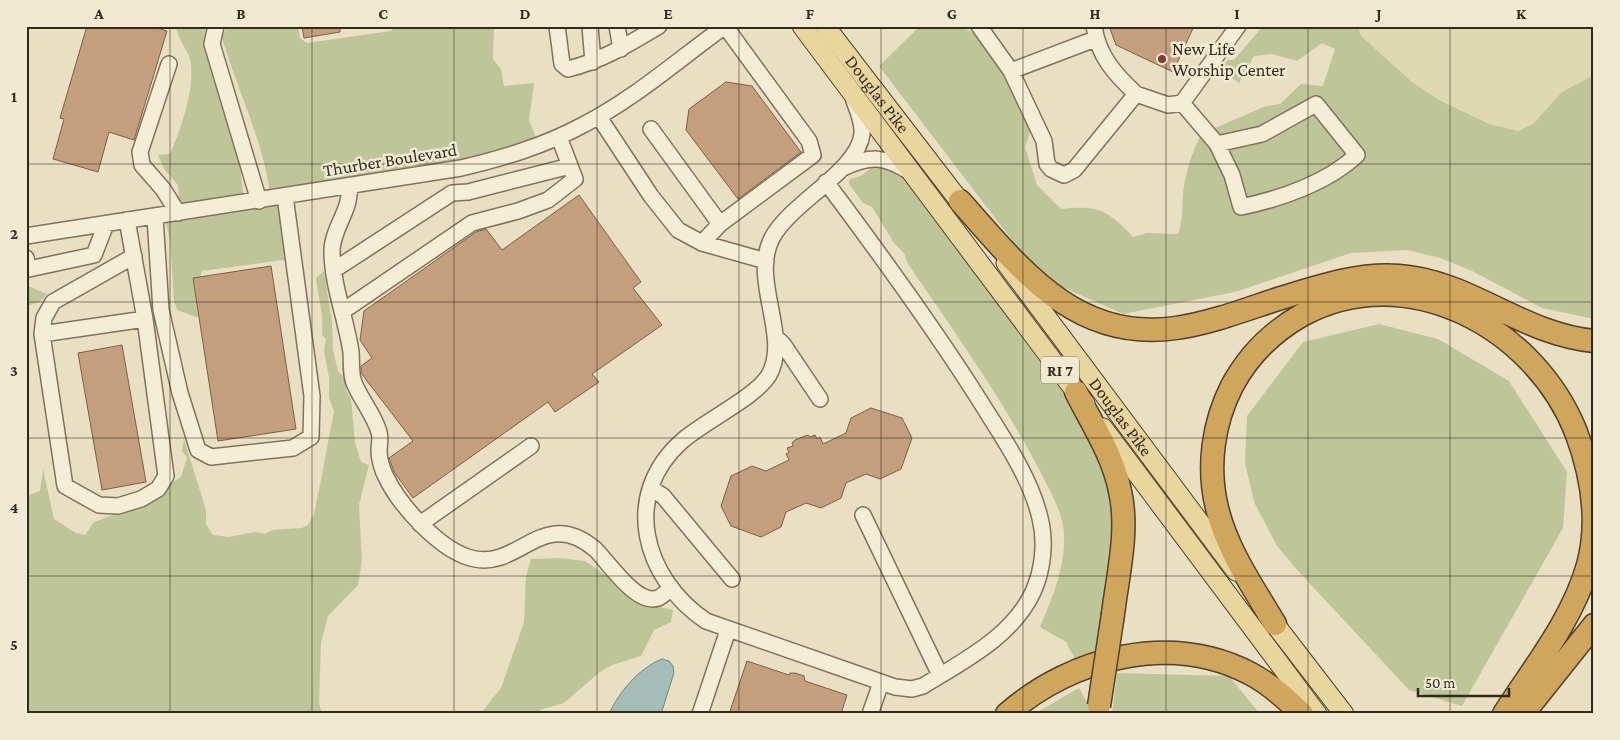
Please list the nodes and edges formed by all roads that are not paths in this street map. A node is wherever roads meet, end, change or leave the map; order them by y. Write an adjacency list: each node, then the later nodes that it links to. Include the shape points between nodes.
1 (216, 26): 29 (street, via 212,44)
2 (557, 26): 13 (street, via 562,64 568,69)
3 (590, 26): 13 (street)
4 (616, 26): 12 (street)
5 (659, 26): 12 (street)
6 (802, 26): 16 (main road, Douglas Pike / RI 7)
7 (825, 26): 30 (main road, Douglas Pike / RI 7)
8 (979, 26): 15 (street)
9 (1238, 26): 18 (street)
10 (719, 28): 19 (street, Thurber Boulevard, via 657,77); 35 (street, via 809,141 813,155)
11 (1095, 33): 15 (street); 17 (street, via 1110,69)
12 (621, 49): 13 (street)
13 (593, 62)
14 (169, 64): 31 (street, via 140,152 142,165)
15 (1011, 71): 17 (street, via 1044,141 1050,170 1059,175 1074,170)
16 (849, 89): 23 (street, via 858,110 862,134); 25 (main road, Douglas Pike / RI 7)
17 (1136, 94): 18 (street, via 1168,106)
18 (1182, 103): 22 (street)
19 (599, 116): 21 (street, Thurber Boulevard); 37 (street, via 656,203 678,230)
20 (652, 129): 35 (street)
21 (559, 137): 24 (street); 27 (street, Thurber Boulevard, via 506,157 461,168)
22 (1217, 144): 22 (street, via 1262,134 1316,104 1357,155 1312,184 1241,207 1232,175)
23 (842, 169): 25 (street, via 880,158); 26 (street)
24 (573, 172): 41 (street, via 452,193); 42 (street, via 548,200 518,212 472,223)
25 (917, 177): 47 (main road, Douglas Pike / RI 7)
26 (826, 182): 40 (street, via 779,227 769,244); 58 (street, via 944,344 1016,460 1040,517 1042,560 1034,590 1023,610 1000,635)
27 (350, 186): 28 (street, Thurber Boulevard); 41 (street, via 347,206 333,242)
28 (285, 196): 29 (street, Thurber Boulevard); 32 (street, via 312,396 311,437 293,448 210,457 198,450 180,393 161,310)
29 (259, 201): 31 (street, Thurber Boulevard)
30 (960, 201): 46 (highway, via 1037,285 1076,311 1114,325 1147,330 1186,326 1332,283 1366,276 1398,276 1449,286 1540,328); 55 (main road, Douglas Pike / RI 7)
31 (178, 213): 32 (street, Thurber Boulevard)
32 (154, 217): 33 (street, Thurber Boulevard)
33 (128, 220): 34 (street, Thurber Boulevard); 38 (street)
34 (106, 224): 36 (street, Thurber Boulevard); 39 (street, via 94,255 29,269)
35 (720, 224): 37 (street)
36 (26, 236)
37 (702, 243): 40 (street)
38 (134, 256): 43 (street); 44 (street, via 53,302 44,318)
39 (26, 258)
40 (766, 261): 45 (street)
41 (334, 270): 42 (street)
42 (343, 311): 52 (street, via 354,384 380,434 379,452 385,476)
43 (145, 319): 44 (street); 44 (street, via 166,476 158,489 141,499 118,506 99,505 65,486)
44 (42, 334)
45 (775, 337): 48 (street); 50 (street, via 774,361 764,382 675,448 662,463)
46 (1594, 340)
47 (1076, 392): 60 (highway, bridge, via 1110,457 1121,491 1123,528); 65 (main road, Douglas Pike / RI 7)
48 (820, 399)
49 (531, 446): 52 (street)
50 (651, 488): 53 (street, via 664,496); 54 (street, via 646,516 648,543 657,567)
51 (863, 516): 58 (street)
52 (420, 524): 54 (street, via 448,548 476,559 499,557 553,534 570,535 587,542 640,596 658,598)
53 (732, 579)
54 (671, 588): 57 (street, via 700,617)
55 (1275, 624): 66 (main road, Douglas Pike / RI 7); 67 (highway, via 1232,550 1216,507 1212,474 1214,440 1229,393 1245,364 1267,340 1294,320 1323,305 1352,297 1382,294 1413,296 1442,304 1473,317 1503,336 1541,373 1564,406 1584,456 1591,487 1593,535 1582,582 1563,620)
56 (1594, 625): 68 (highway)
57 (728, 630): 59 (street); 61 (street)
58 (940, 675): 59 (street, via 912,689)
59 (881, 682): 62 (street)
60 (1099, 710)
61 (700, 714)
62 (870, 714)
63 (1007, 714): 64 (highway, via 1043,687 1081,668 1122,657 1163,653 1201,656 1239,668 1272,687)
64 (1302, 714)
65 (1317, 714)
66 (1344, 714)
67 (1504, 714)
68 (1524, 714)

